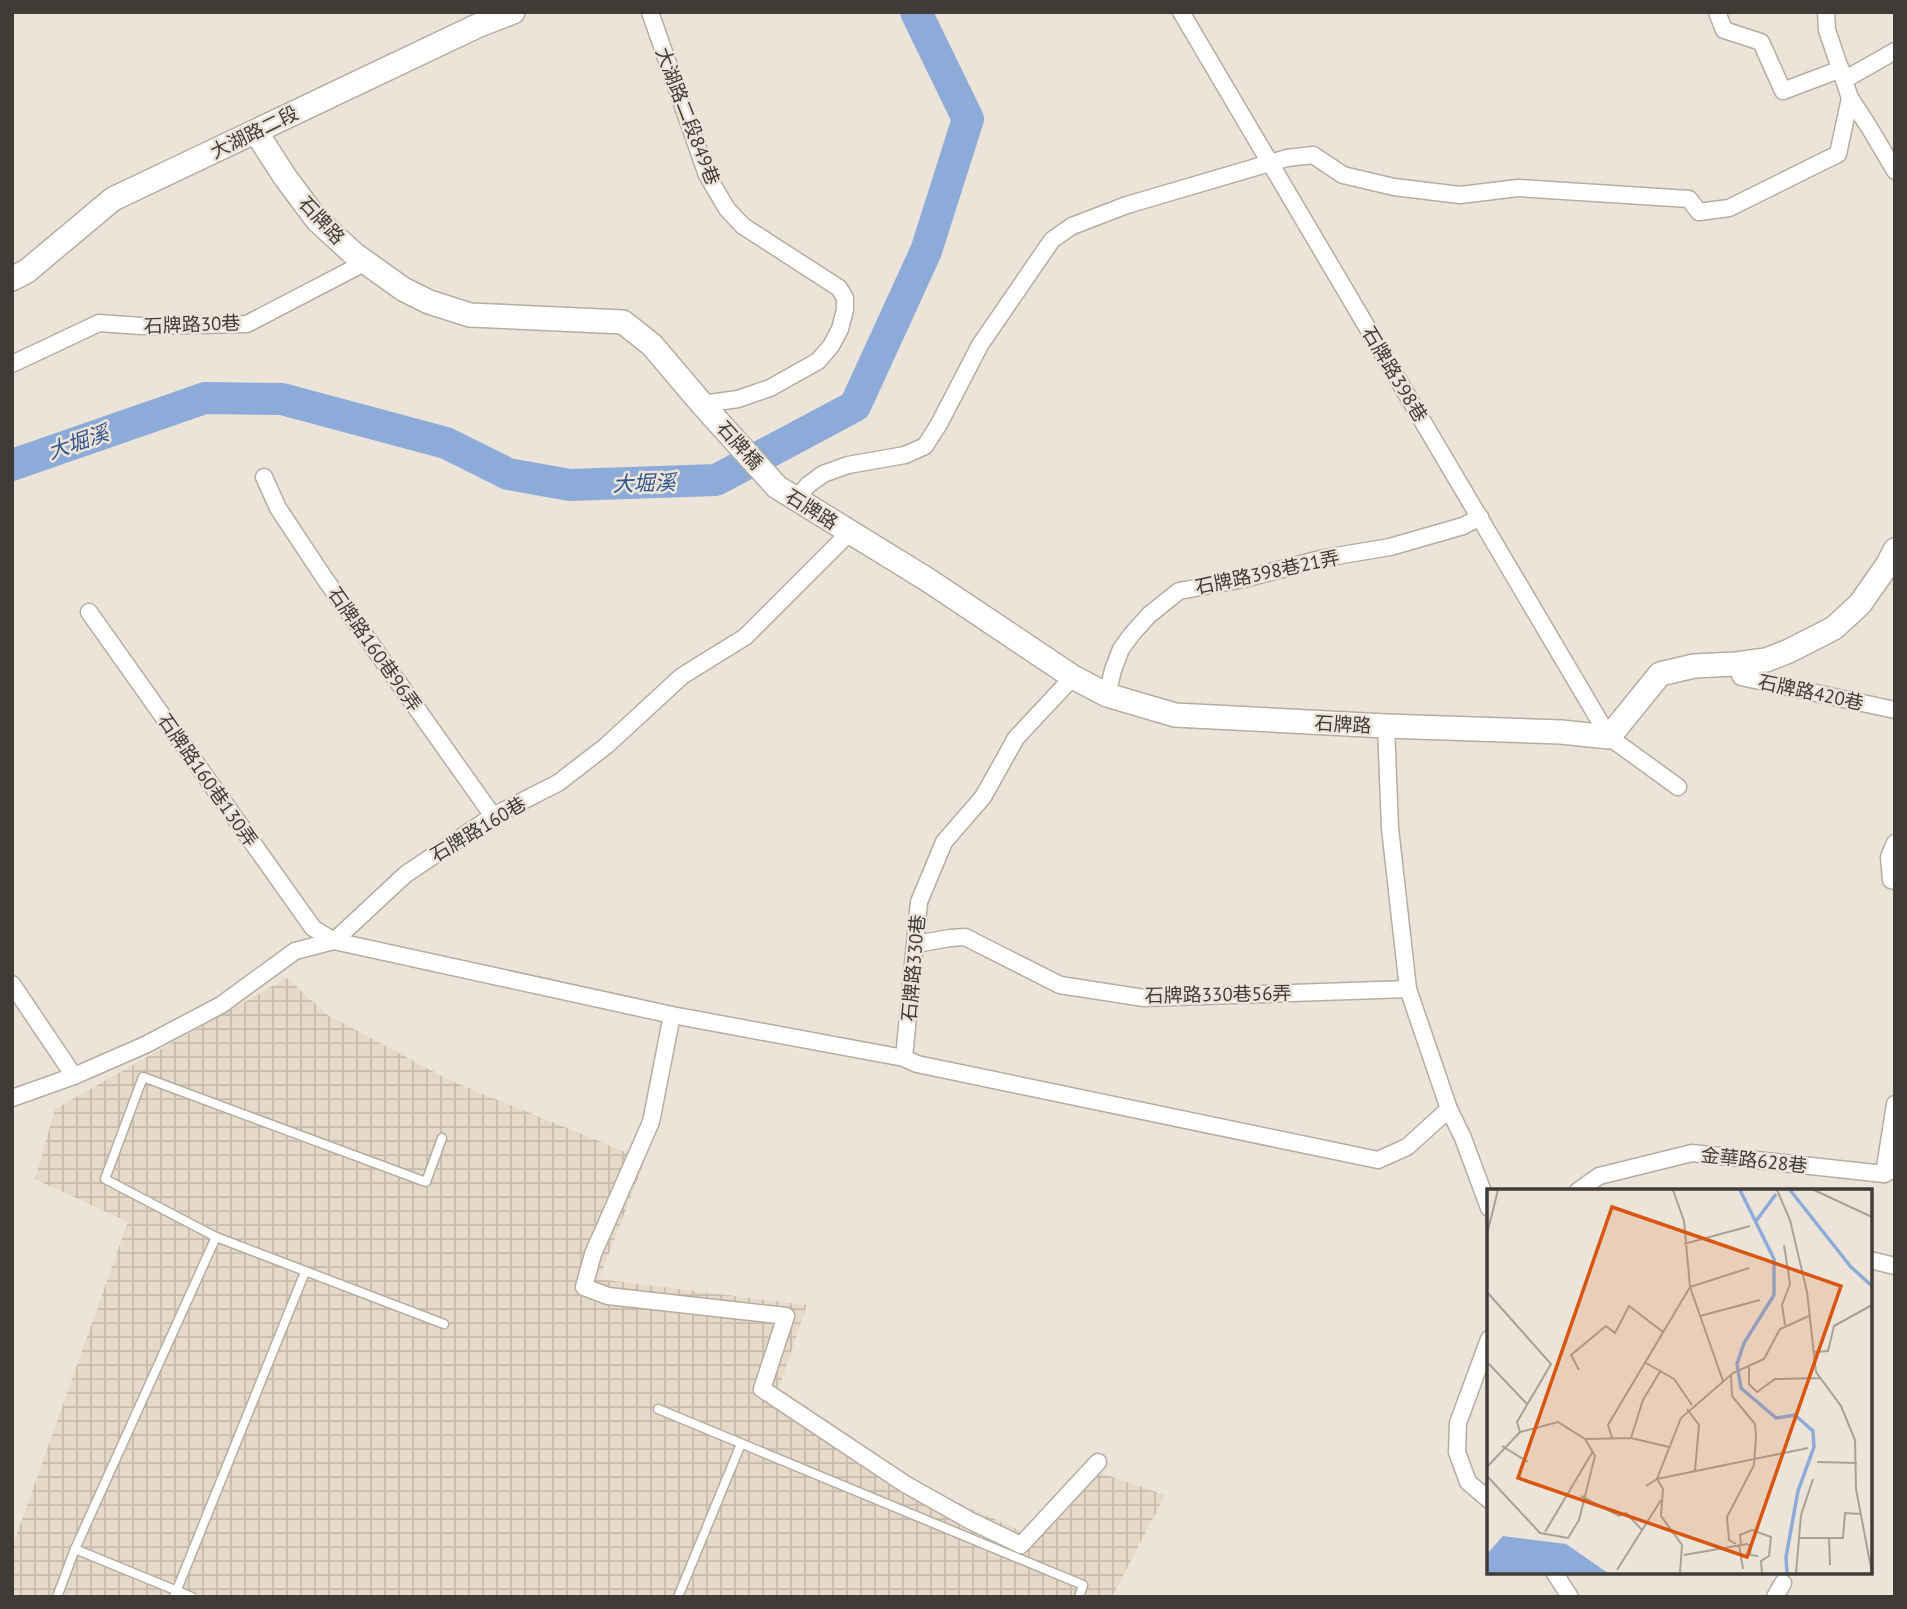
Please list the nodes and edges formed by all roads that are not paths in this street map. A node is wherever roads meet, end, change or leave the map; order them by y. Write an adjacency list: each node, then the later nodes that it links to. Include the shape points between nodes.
1 (513, 12): 6 (street, 大湖路二段)
2 (650, 12): 16 (street, 大湖路二段849巷, via 707,175 727,209 743,226 839,288 845,298 840,329 818,361 770,388)
3 (1181, 12): 11 (street, 石牌路398巷)
4 (1717, 12): 8 (street, via 1724,30 1761,42 1783,92)
5 (1826, 12): 8 (street, via 1826,30)
6 (474, 19): 10 (street, 大湖路二段)
7 (1895, 51): 8 (street)
8 (1842, 74): 9 (street)
9 (1850, 98): 11 (street, via 1838,154 1729,208 1699,212 1689,199 1518,188 1460,195 1394,187 1343,175 1313,155); 12 (street)
10 (256, 132): 13 (street, 石牌路, via 317,220); 14 (street, 大湖路二段, via 113,199)
11 (1270, 163): 18 (street, via 1072,226 1052,240 980,345 925,446 905,455 848,465); 19 (street, 石牌路398巷)
12 (1895, 171)
13 (366, 262): 15 (street, 石牌路30巷, via 247,324 99,323); 16 (street, 石牌路, via 403,289 470,315 623,322 652,345)
14 (12, 279)
15 (12, 364)
16 (702, 404): 18 (street, 石牌橋)
17 (264, 477): 30 (street, 石牌路160巷96弄, via 278,508)
18 (787, 493): 20 (street, 石牌路)
19 (1480, 517): 25 (street, 石牌路398巷21弄, via 1390,547 1180,591 1149,615 1121,649); 28 (street, 石牌路398巷)
20 (850, 532): 24 (street, 石牌路); 30 (street, 石牌路160巷, via 745,637 682,676 558,783)
21 (1895, 550): 23 (street, via 1860,604 1834,628 1766,660)
22 (89, 612): 33 (street, 石牌路160巷130弄, via 313,928)
23 (1735, 664): 26 (street, 石牌路420巷, via 1741,677); 28 (street, via 1660,674)
24 (1073, 677): 25 (street, 石牌路); 34 (street, 石牌路330巷, via 1016,738 983,797 944,842 919,902)
25 (1107, 695): 27 (street, 石牌路, via 1175,715)
26 (1895, 710)
27 (1386, 726): 28 (street, 石牌路); 36 (street, via 1391,828)
28 (1609, 737): 29 (street)
29 (1678, 787)
30 (493, 816): 33 (street, 石牌路160巷, via 407,874)
31 (1895, 843): 32 (street, via 1889,857 1891,880)
32 (1895, 881)
33 (334, 941): 37 (street); 39 (street, 石牌路160巷, via 295,951 221,1005)
34 (916, 944): 36 (street, 石牌路330巷56弄, via 965,937 1060,985 1144,998); 38 (street, 石牌路330巷)
35 (12, 984): 39 (street)
36 (1408, 989): 42 (street)
37 (673, 1015): 38 (street); 55 (street, via 651,1122 593,1254 584,1287 608,1296 786,1316 762,1389 905,1484 1021,1545)
38 (904, 1058): 42 (street, via 1378,1160 1407,1147)
39 (74, 1076): 40 (street, 石牌路160巷)
40 (12, 1098)
41 (1895, 1104): 44 (street)
42 (1449, 1110): 46 (street)
43 (442, 1138): 47 (lane, via 426,1182 143,1077 105,1179)
44 (1890, 1171): 45 (street, 金華路628巷, via 1692,1153 1599,1176)
45 (1581, 1189)
46 (1487, 1203)
47 (216, 1237): 50 (lane); 57 (lane)
48 (1872, 1260): 49 (street)
49 (1895, 1266)
50 (305, 1272): 51 (lane); 59 (lane)
51 (444, 1324)
52 (1487, 1344): 56 (street, via 1458,1423 1457,1452 1468,1482)
53 (658, 1409): 54 (lane)
54 (741, 1444): 62 (lane); 63 (lane, via 1083,1586)
55 (1098, 1462)
56 (1487, 1498)
57 (75, 1549): 59 (lane); 60 (lane)
58 (1555, 1574): 64 (street)
59 (175, 1594): 61 (lane)
60 (57, 1597)
61 (192, 1597)
62 (678, 1597)
63 (1079, 1597)
64 (1570, 1597)

